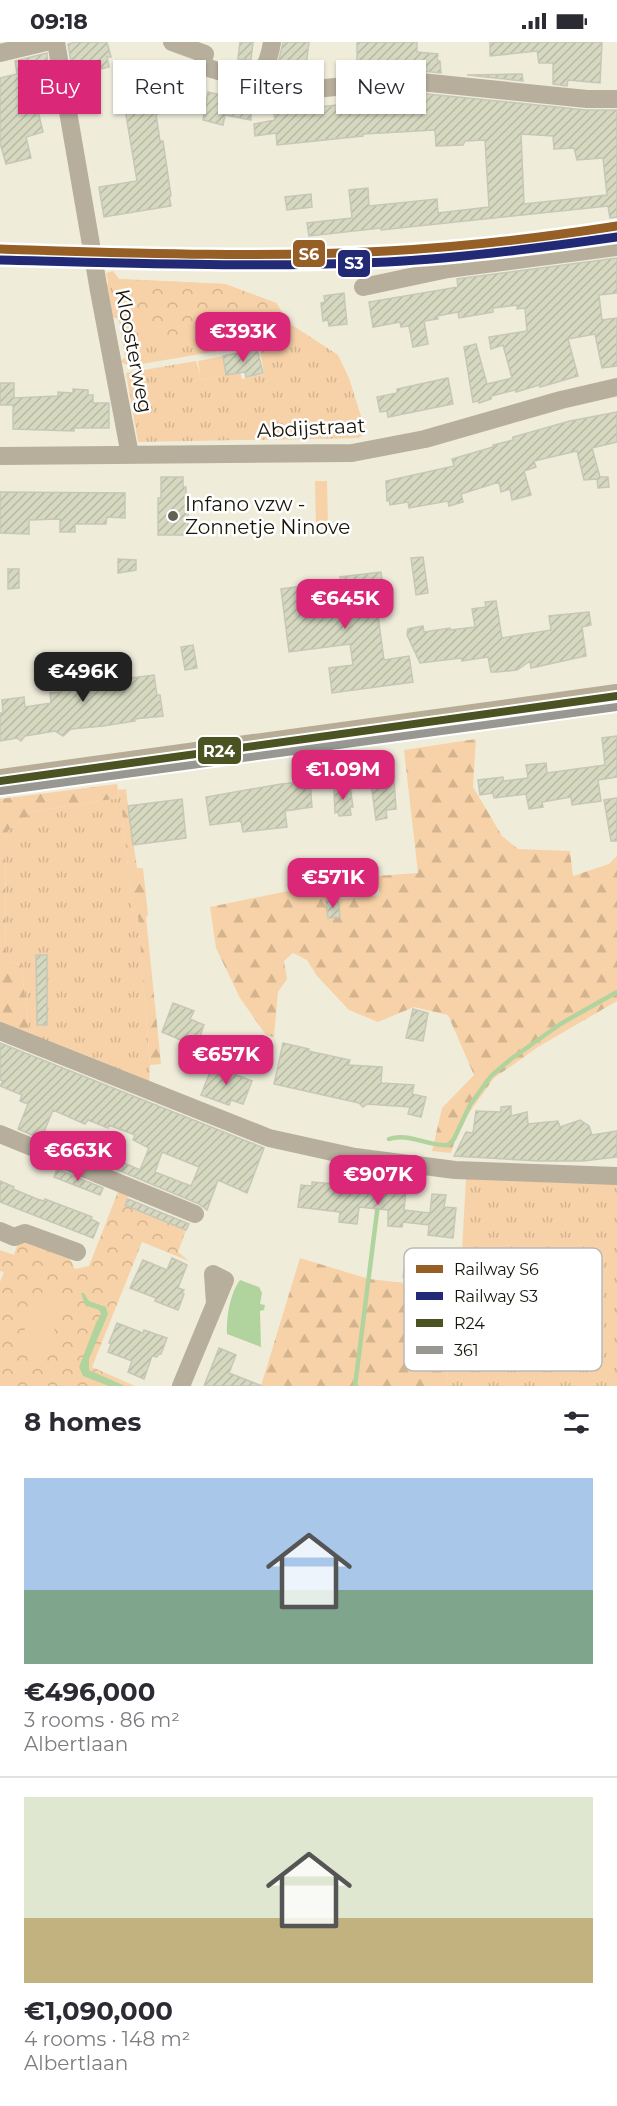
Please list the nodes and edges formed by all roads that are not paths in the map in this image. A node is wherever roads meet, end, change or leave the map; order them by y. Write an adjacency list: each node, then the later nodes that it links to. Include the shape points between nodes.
1 (46, 42): 5 (street)
2 (56, 42): 13 (street, Kloosterweg)
3 (172, 42): 7 (street, via 205,54 202,66)
4 (272, 42): 6 (street)
5 (0, 53)
6 (270, 60)
7 (218, 70)
8 (324, 88): 9 (street, via 401,80)
9 (617, 99)
10 (617, 247): 11 (street, via 448,269)
11 (363, 287)
12 (617, 387): 13 (street, Abdijstraat, via 352,453)
13 (130, 455): 14 (street, Abdijstraat)
14 (0, 456)
15 (617, 696): 16 (main road)
16 (0, 781)
17 (0, 1031): 19 (street, via 269,1138 355,1157 455,1170)
18 (0, 1134): 20 (street)
19 (617, 1176)
20 (195, 1214)
21 (0, 1231): 22 (street, via 14,1237 25,1233)
22 (77, 1252)
23 (215, 1303): 24 (street)
24 (182, 1386)

